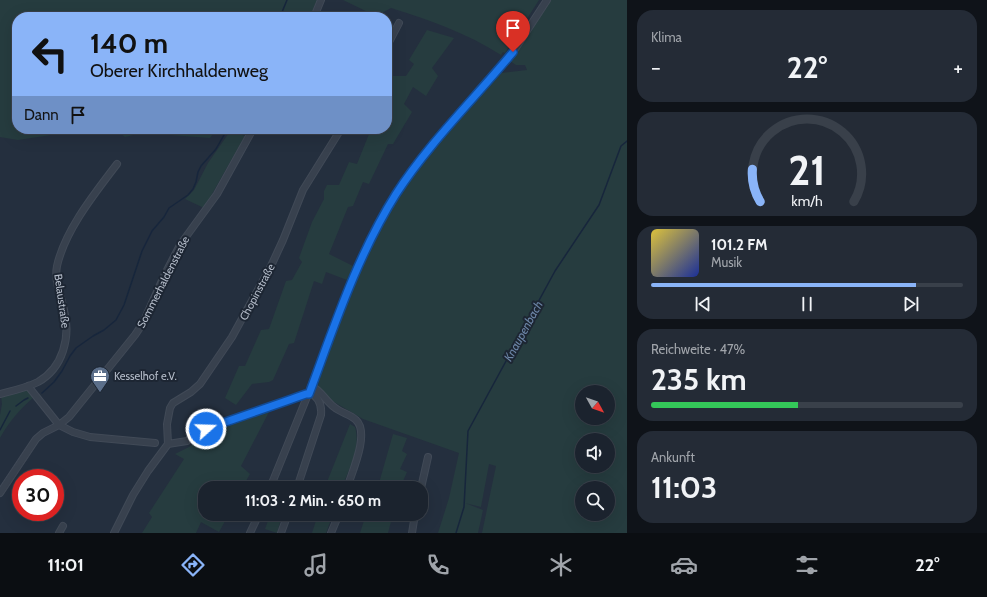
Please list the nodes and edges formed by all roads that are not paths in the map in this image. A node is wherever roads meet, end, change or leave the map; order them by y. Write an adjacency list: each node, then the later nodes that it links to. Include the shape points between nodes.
1 (321, 0): 3 (street)
2 (547, 0): 10 (street, via 513,52 446,129 396,194 366,248)
3 (316, 12)
4 (399, 23): 5 (street)
5 (392, 36)
6 (250, 134): 12 (street, Sommerhaldenstraße, via 217,194 180,245 143,323 69,417)
7 (338, 134): 14 (street, Chopinstraße, via 310,178 271,266 232,337 200,384 170,408 167,424)
8 (117, 164): 9 (street, Belaustraße, via 68,234 61,251 56,275 67,325 61,357 46,376)
9 (28, 386): 11 (street, Belaustraße); 12 (street)
10 (310, 391): 14 (street, via 206,429 187,442); 16 (street); 17 (street, via 318,399 321,415); 18 (street, via 318,390 333,407 359,423 360,446)
11 (0, 394)
12 (59, 426): 13 (street, via 90,437); 20 (street, Sommerhaldenstraße, via 36,439)
13 (155, 442)
14 (168, 444): 27 (street, via 140,483)
15 (428, 457): 19 (street)
16 (273, 481)
17 (299, 481)
18 (349, 481)
19 (423, 481)
20 (0, 493)
21 (255, 521): 28 (street)
22 (285, 521): 29 (street)
23 (335, 521): 30 (street)
24 (414, 521): 31 (street)
25 (63, 526): 26 (street)
26 (59, 533)
27 (114, 533)
28 (250, 533)
29 (281, 533)
30 (331, 533)
31 (412, 533)

